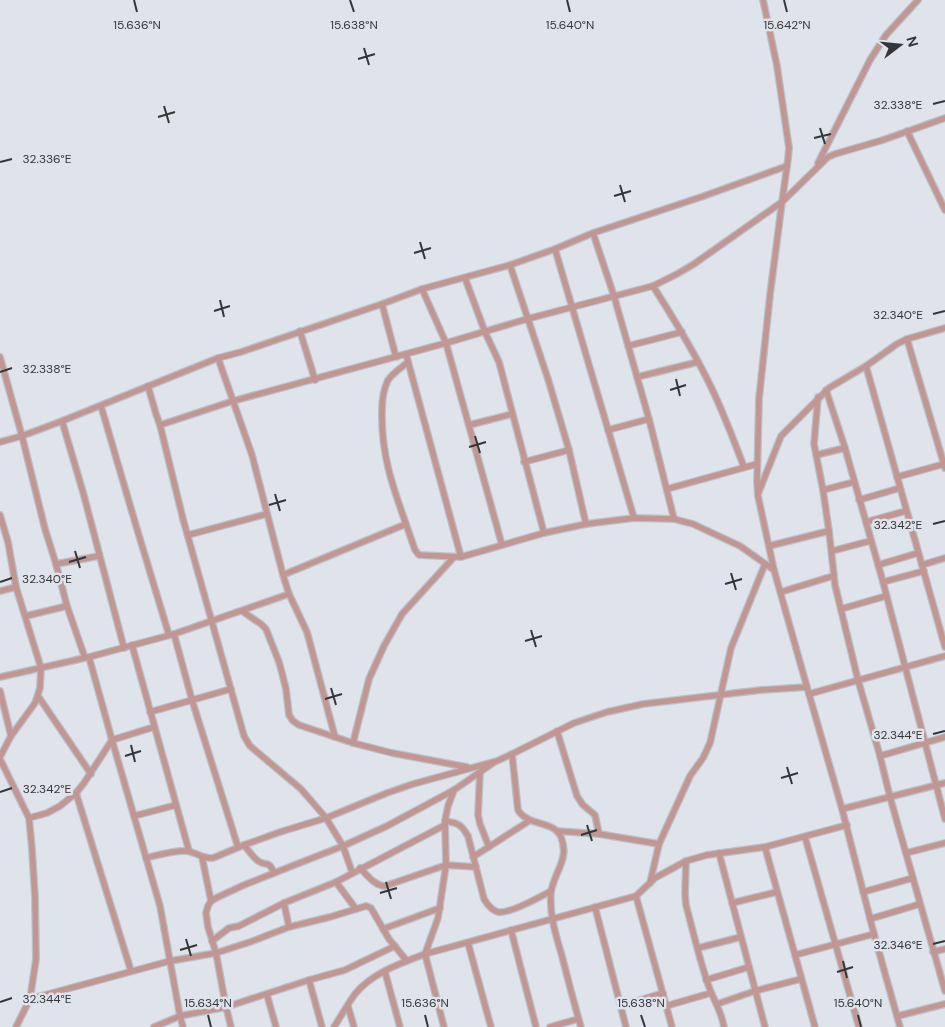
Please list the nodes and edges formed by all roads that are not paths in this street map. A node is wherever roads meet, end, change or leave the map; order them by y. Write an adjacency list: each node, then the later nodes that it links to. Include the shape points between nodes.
1 (763, 0): 5 (street, via 784,111 789,148)
2 (918, 0): 6 (street, via 886,35 870,60)
3 (945, 118): 4 (street)
4 (907, 131): 6 (street, via 835,154); 8 (street)
5 (787, 166): 7 (street); 9 (street)
6 (815, 169): 7 (street)
7 (782, 202): 13 (street, via 694,264); 53 (street, via 759,399)
8 (945, 210)
9 (593, 233): 10 (street); 15 (street)
10 (556, 249): 11 (street); 17 (street)
11 (510, 265): 12 (street); 18 (street)
12 (465, 278): 14 (street); 21 (street)
13 (653, 286): 15 (street); 22 (street)
14 (422, 289): 16 (street); 24 (street)
15 (614, 296): 17 (street); 25 (street)
16 (382, 304): 20 (street); 28 (street)
17 (572, 308): 18 (street); 45 (street)
18 (527, 319): 21 (street); 49 (street)
19 (945, 328): 23 (street)
20 (300, 332): 29 (street); 34 (street)
21 (485, 332): 24 (street); 40 (street, via 498,362)
22 (682, 332): 25 (street); 31 (street)
23 (907, 340): 32 (street); 50 (street)
24 (446, 343): 26 (street); 44 (street)
25 (628, 346): 33 (street)
26 (406, 354): 28 (street); 30 (street)
27 (0, 357): 46 (street)
28 (396, 357): 34 (street)
29 (218, 358): 35 (street); 38 (street)
30 (408, 362): 69 (street, via 390,378 384,390 381,430 386,462); 80 (street)
31 (698, 362): 33 (street); 55 (street)
32 (866, 366): 36 (street); 56 (street)
33 (637, 377): 41 (street)
34 (315, 380): 38 (street)
35 (148, 386): 39 (street); 43 (street)
36 (826, 390): 37 (street); 48 (street)
37 (818, 397): 51 (street); 61 (street, via 781,436)
38 (233, 401): 43 (street); 64 (street, via 252,455)
39 (101, 406): 42 (street); 101 (street)
40 (512, 414): 44 (street); 52 (street)
41 (649, 419): 45 (street); 58 (street)
42 (62, 421): 46 (street); 79 (street)
43 (160, 425): 73 (street)
44 (468, 425): 75 (street)
45 (608, 430): 66 (street)
46 (22, 436): 47 (street); 83 (street)
47 (0, 442)
48 (844, 448): 51 (street); 57 (street)
49 (569, 450): 52 (street); 70 (street)
50 (943, 450): 54 (street)
51 (816, 455): 60 (street)
52 (524, 462): 72 (street)
53 (757, 464): 55 (street); 61 (street)
54 (944, 466): 56 (street)
55 (744, 467): 58 (street)
56 (897, 477): 59 (street)
57 (854, 482): 60 (street); 62 (street)
58 (666, 488): 67 (street)
59 (900, 488): 62 (street); 63 (street)
60 (823, 490): 71 (street)
61 (758, 496): 76 (street)
62 (859, 500): 68 (street)
63 (906, 511): 68 (street); 78 (street)
64 (267, 514): 73 (street); 88 (street)
65 (0, 515): 91 (street)
66 (634, 518): 67 (street); 70 (street)
67 (674, 519): 84 (street, via 693,524 740,546)
68 (866, 522): 74 (street)
69 (406, 524): 81 (street, via 419,555); 88 (street)
70 (586, 524): 72 (street)
71 (830, 531): 76 (street); 77 (street)
72 (544, 534): 75 (street)
73 (188, 535): 100 (street)
74 (870, 541): 77 (street); 85 (street)
75 (502, 545): 80 (street)
76 (769, 546): 87 (street)
77 (832, 551): 89 (street)
78 (918, 553): 85 (street); 86 (street)
79 (99, 556): 83 (street); 104 (street)
80 (461, 556): 81 (street)
81 (454, 557): 125 (street, via 402,614 384,646 369,679)
82 (945, 558): 86 (street)
83 (56, 564): 96 (street)
84 (765, 564): 87 (street); 115 (street, via 731,648)
85 (878, 565): 90 (street)
86 (923, 568): 90 (street); 103 (street)
87 (774, 570): 93 (street)
88 (283, 575): 94 (street)
89 (833, 576): 93 (street); 97 (street)
90 (883, 582): 95 (street)
91 (16, 587): 92 (street); 99 (street)
92 (0, 591)
93 (781, 592): 113 (street)
94 (289, 594): 98 (street); 122 (street, via 307,632)
95 (886, 596): 97 (street); 109 (street)
96 (66, 606): 99 (street); 106 (street)
97 (841, 608): 111 (street)
98 (242, 611): 100 (street); 122 (street, via 266,629 281,668 289,715 293,721)
99 (26, 616): 108 (street)
100 (212, 622): 101 (street); 112 (street)
101 (172, 635): 102 (street); 117 (street)
102 (132, 646): 104 (street); 118 (street)
103 (945, 647)
104 (124, 648): 106 (street)
105 (944, 656): 107 (street); 109 (street)
106 (87, 657): 108 (street); 124 (street)
107 (945, 664)
108 (41, 668): 110 (street); 116 (street)
109 (904, 668): 111 (street); 126 (street)
110 (0, 677)
111 (858, 680): 113 (street); 128 (street)
112 (230, 689): 117 (street); 143 (street, via 250,746 295,782)
113 (808, 690): 115 (street, via 761,690); 140 (street)
114 (0, 691): 121 (street)
115 (720, 695): 120 (street, via 643,704 607,712); 152 (street, via 710,743 690,776)
116 (38, 696): 121 (street); 133 (street)
117 (192, 700): 118 (street); 153 (street)
118 (150, 712): 119 (street)
119 (154, 727): 124 (street); 139 (street)
120 (557, 731): 127 (street); 149 (street, via 577,796 582,805 595,815)
121 (11, 736): 129 (street)
122 (335, 737): 125 (street)
123 (945, 737): 126 (street)
124 (112, 740): 133 (street); 141 (street)
125 (353, 743): 131 (street)
126 (925, 743): 128 (street); 135 (street)
127 (512, 754): 130 (street); 145 (street, via 518,810)
128 (880, 756): 138 (street)
129 (0, 758): 142 (street)
130 (497, 760): 131 (street); 132 (street)
131 (470, 768): 143 (street, via 387,793)
132 (480, 772): 136 (street); 155 (street, via 478,815)
133 (91, 774): 137 (street)
134 (945, 783): 135 (street)
135 (935, 786): 138 (street); 144 (street)
136 (454, 790): 146 (street); 154 (street)
137 (76, 793): 142 (street, via 47,813); 203 (street)
138 (890, 797): 140 (street); 159 (street)
139 (176, 805): 141 (street); 157 (street)
140 (842, 809): 147 (street)
141 (134, 816): 161 (street)
142 (29, 818): 213 (street, via 36,897 36,959)
143 (326, 818): 153 (street); 154 (street)
144 (945, 819)
145 (529, 820): 148 (street); 155 (street)
146 (445, 823): 162 (street, via 455,822 462,826); 164 (street); 166 (street)
147 (846, 826): 150 (street); 174 (street)
148 (557, 831): 149 (street); 172 (street, via 564,857)
149 (599, 834): 152 (street)
150 (805, 837): 156 (street); 192 (street)
151 (945, 843): 159 (street)
152 (659, 844): 171 (street)
153 (240, 846): 160 (street, via 213,858); 168 (street, via 257,861 270,866)
154 (343, 846): 167 (street); 168 (street)
155 (489, 847): 162 (street)
156 (765, 847): 158 (street); 173 (street)
157 (189, 851): 160 (street); 161 (street)
158 (719, 853): 163 (street); 178 (street)
159 (906, 853): 169 (street)
160 (202, 857): 176 (street)
161 (146, 858): 200 (street, via 160,906)
162 (473, 858): 165 (street)
163 (686, 861): 171 (street); 194 (street, via 686,905)
164 (446, 865): 165 (street); 166 (street, via 381,887); 181 (street)
165 (476, 867): 172 (street, via 484,899 490,908 499,912 510,911)
166 (360, 868): 167 (street)
167 (352, 872): 170 (street)
168 (274, 874): 176 (street)
169 (913, 878): 174 (street); 179 (street)
170 (336, 882): 177 (street); 182 (street)
171 (650, 883): 175 (street)
172 (551, 891): 183 (street)
173 (777, 892): 178 (street); 199 (street)
174 (863, 892): 184 (street)
175 (636, 896): 180 (street); 210 (street)
176 (211, 901): 190 (street, via 206,913)
177 (284, 903): 185 (street); 190 (street, via 229,928)
178 (732, 903): 189 (street)
179 (920, 904): 184 (street); 196 (street)
180 (595, 907): 183 (street); 217 (street)
181 (440, 908): 186 (street); 198 (street)
182 (356, 909): 185 (street); 186 (street, via 371,908)
183 (552, 919): 187 (street); 222 (street)
184 (870, 919): 188 (street)
185 (289, 927): 197 (street)
186 (383, 929): 193 (street)
187 (511, 930): 191 (street); 234 (street)
188 (874, 934): 192 (street); 221 (street)
189 (741, 937): 194 (street); 202 (street)
190 (212, 941): 197 (street)
191 (468, 942): 198 (street); 233 (street)
192 (835, 944): 199 (street); 242 (street)
193 (394, 946): 201 (street); 206 (street, via 346,970)
194 (698, 948): 207 (street)
195 (945, 949): 196 (street)
196 (934, 952): 209 (street)
197 (216, 953): 200 (street); 219 (street)
198 (425, 954): 201 (street); 232 (street)
199 (795, 955): 205 (street)
200 (170, 961): 203 (street); 220 (street)
201 (407, 961): 204 (street)
202 (749, 968): 207 (street); 208 (street)
203 (131, 972): 213 (street)
204 (384, 972): 216 (street, via 366,984); 231 (street)
205 (801, 979): 208 (street); 241 (street)
206 (309, 980): 212 (street); 228 (street)
207 (706, 980): 211 (street)
208 (755, 991): 214 (street); 240 (street)
209 (945, 991)
210 (663, 993): 217 (street); 218 (street)
211 (711, 994): 214 (street); 218 (street)
212 (267, 995): 219 (street); 227 (street)
213 (30, 999): 223 (street)
214 (717, 1004): 239 (street)
215 (945, 1004): 221 (street)
216 (348, 1006): 229 (street); 230 (street)
217 (621, 1006): 237 (street)
218 (666, 1006): 238 (street)
219 (226, 1007): 220 (street); 226 (street)
220 (180, 1016): 224 (street); 225 (street)
221 (898, 1016): 243 (street)
222 (578, 1019): 235 (street); 236 (street)
223 (16, 1027)
224 (154, 1027)
225 (183, 1027)
226 (231, 1027)
227 (276, 1027)
228 (322, 1027)
229 (334, 1027)
230 (354, 1027)
231 (400, 1027)
232 (444, 1027)
233 (491, 1027)
234 (536, 1027)
235 (550, 1027)
236 (581, 1027)
237 (626, 1027)
238 (672, 1027)
239 (724, 1027)
240 (765, 1027)
241 (815, 1027)
242 (859, 1027)
243 (900, 1027)

